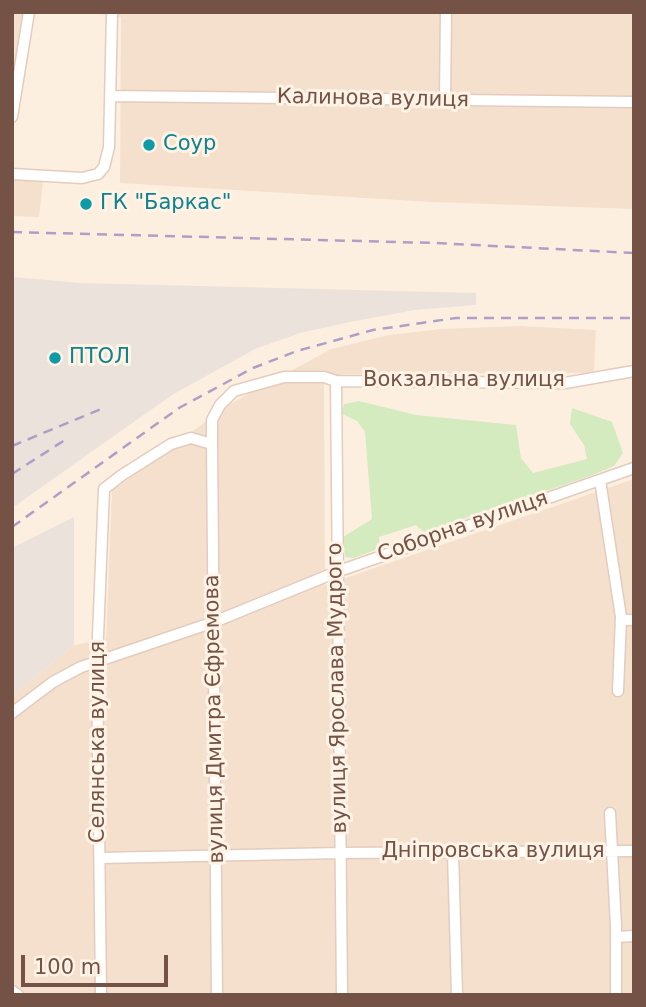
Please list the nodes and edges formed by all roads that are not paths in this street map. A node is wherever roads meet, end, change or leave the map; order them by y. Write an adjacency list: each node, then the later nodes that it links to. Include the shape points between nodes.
1 (29, 12): 7 (street)
2 (112, 12): 4 (street)
3 (446, 12): 5 (street)
4 (111, 96): 5 (street, Калинова вулиця); 8 (street, via 108,158 97,174 82,178)
5 (445, 100): 6 (street, Калинова вулиця)
6 (634, 102)
7 (12, 117)
8 (12, 174)
9 (634, 371): 10 (street, Вокзальна вулиця, via 565,383)
10 (336, 381): 11 (street, Вокзальна вулиця, via 284,377 234,391 212,420); 14 (street, вулиця Ярослава Мудрого)
11 (212, 444): 17 (street, вулиця Дмитра Єфремова); 18 (street, Селянська вулиця, via 191,438 170,444 104,489)
12 (634, 468): 13 (street, Соборна вулиця)
13 (600, 480): 14 (street, Соборна вулиця); 15 (street)
14 (339, 571): 17 (street, Соборна вулиця); 25 (street, вулиця Ярослава Мудрого)
15 (621, 620): 16 (street); 19 (street)
16 (634, 620)
17 (214, 622): 18 (street, Соборна вулиця); 26 (street, вулиця Дмитра Єфремова)
18 (97, 661): 20 (street, Соборна вулиця, via 53,682); 27 (street, Селянська вулиця)
19 (618, 691)
20 (12, 713)
21 (610, 813): 24 (street)
22 (634, 851): 24 (street, Дніпровська вулиця)
23 (453, 852): 24 (street, Дніпровська вулиця); 25 (street, Дніпровська вулиця); 35 (street)
24 (611, 852): 29 (street)
25 (341, 853): 26 (street, Дніпровська вулиця); 34 (street, вулиця Ярослава Мудрого)
26 (216, 856): 27 (street, Дніпровська вулиця); 33 (street, вулиця Дмитра Єфремова)
27 (100, 858): 32 (street, Селянська вулиця)
28 (634, 936): 29 (street)
29 (616, 937): 36 (street)
30 (12, 991): 31 (street)
31 (18, 995)
32 (102, 995)
33 (217, 995)
34 (342, 995)
35 (457, 995)
36 (616, 995)

